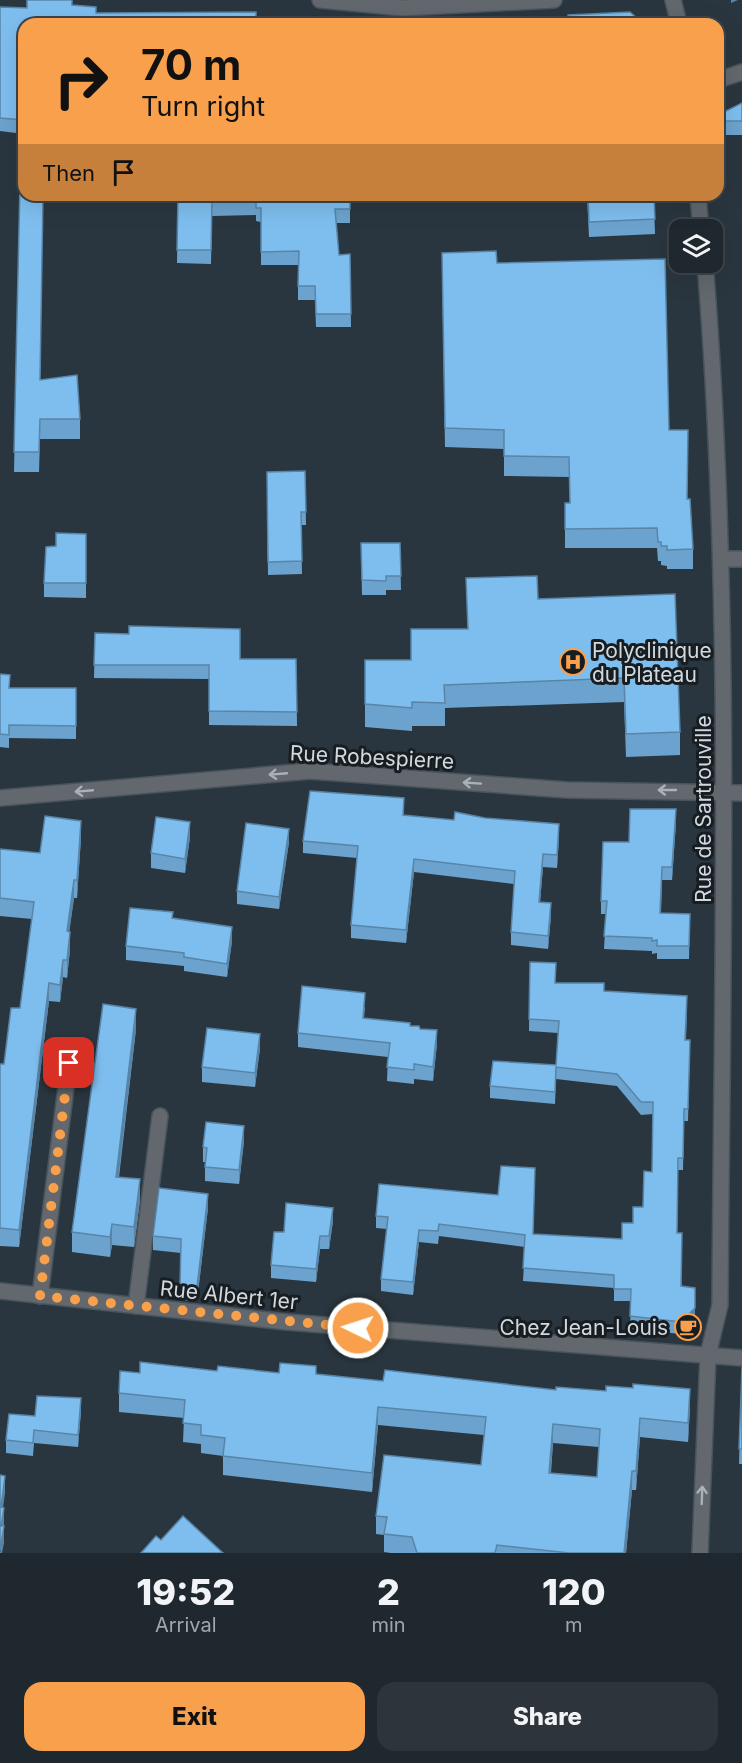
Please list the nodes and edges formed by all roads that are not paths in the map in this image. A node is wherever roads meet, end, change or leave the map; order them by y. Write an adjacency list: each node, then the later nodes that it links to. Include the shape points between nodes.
1 (320, 0): 2 (street, via 403,8)
2 (554, 0)
3 (673, 0): 4 (street)
4 (678, 18)
5 (742, 72): 6 (street)
6 (724, 78)
7 (699, 201): 8 (street)
8 (701, 219)
9 (706, 273): 10 (street, Rue de Sartrouville)
10 (721, 559): 11 (street); 13 (street, Rue de Sartrouville)
11 (742, 559)
12 (742, 793): 13 (street, Rue Robespierre)
13 (725, 794): 14 (street, Rue Robespierre, one-way to 14, via 690,790 567,790 310,771); 20 (street, Rue de Sartrouville, via 720,1305)
14 (0, 798)
15 (69, 1063): 18 (street)
16 (160, 1116): 19 (street)
17 (0, 1291): 18 (street, Rue Albert 1er)
18 (40, 1296): 19 (street, Rue Albert 1er)
19 (136, 1306): 20 (street, Rue Albert 1er, via 287,1322)
20 (708, 1355): 21 (street, Rue Albert 1er); 22 (street, Rue de Sartrouville, one-way to 20)
21 (742, 1358)
22 (700, 1553)

